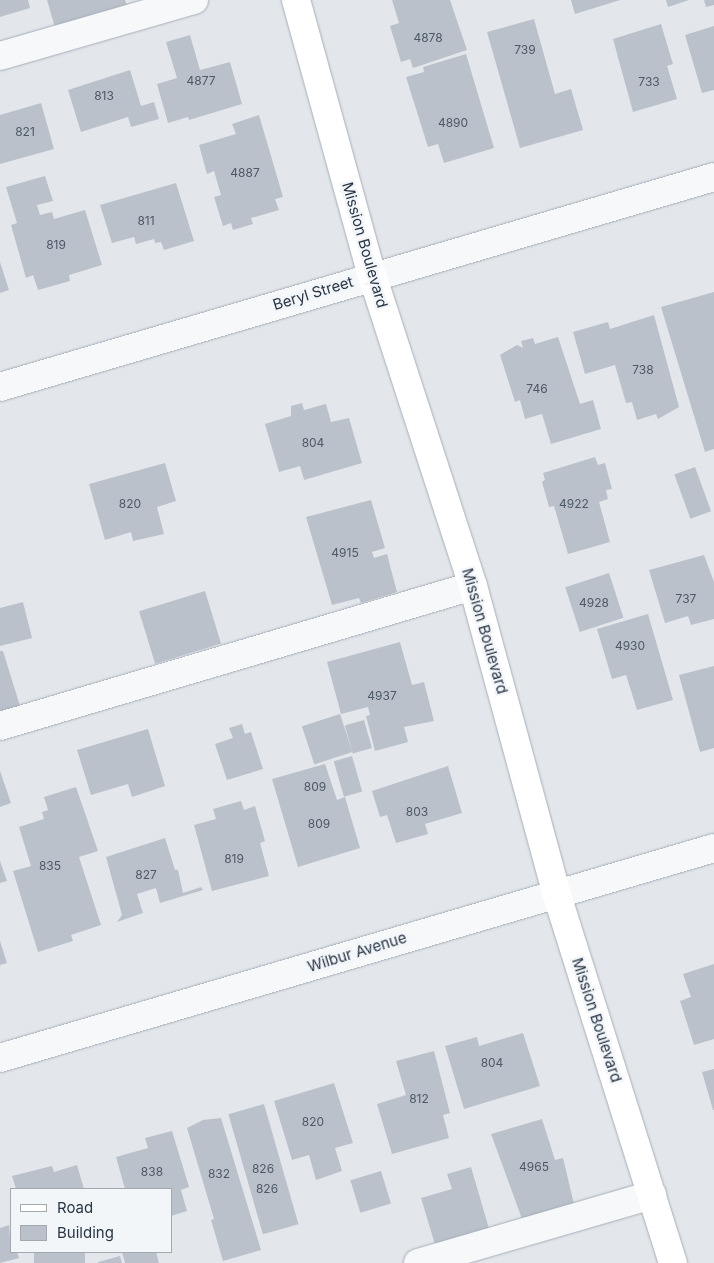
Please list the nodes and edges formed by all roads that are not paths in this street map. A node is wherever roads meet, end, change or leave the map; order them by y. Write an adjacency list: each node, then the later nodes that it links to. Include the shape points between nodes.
1 (194, 0): 3 (street)
2 (296, 0): 5 (main road, Mission Boulevard)
3 (0, 56)
4 (714, 177): 5 (street, Beryl Street)
5 (372, 275): 6 (street, Beryl Street); 7 (main road, Mission Boulevard)
6 (0, 387)
7 (473, 586): 8 (street); 10 (main road, Mission Boulevard)
8 (0, 726)
9 (714, 848): 10 (street, Wilbur Avenue)
10 (556, 892): 11 (street, Wilbur Avenue); 12 (main road, Mission Boulevard)
11 (0, 1058)
12 (652, 1195): 13 (street); 14 (main road, Mission Boulevard)
13 (418, 1263)
14 (673, 1263)

